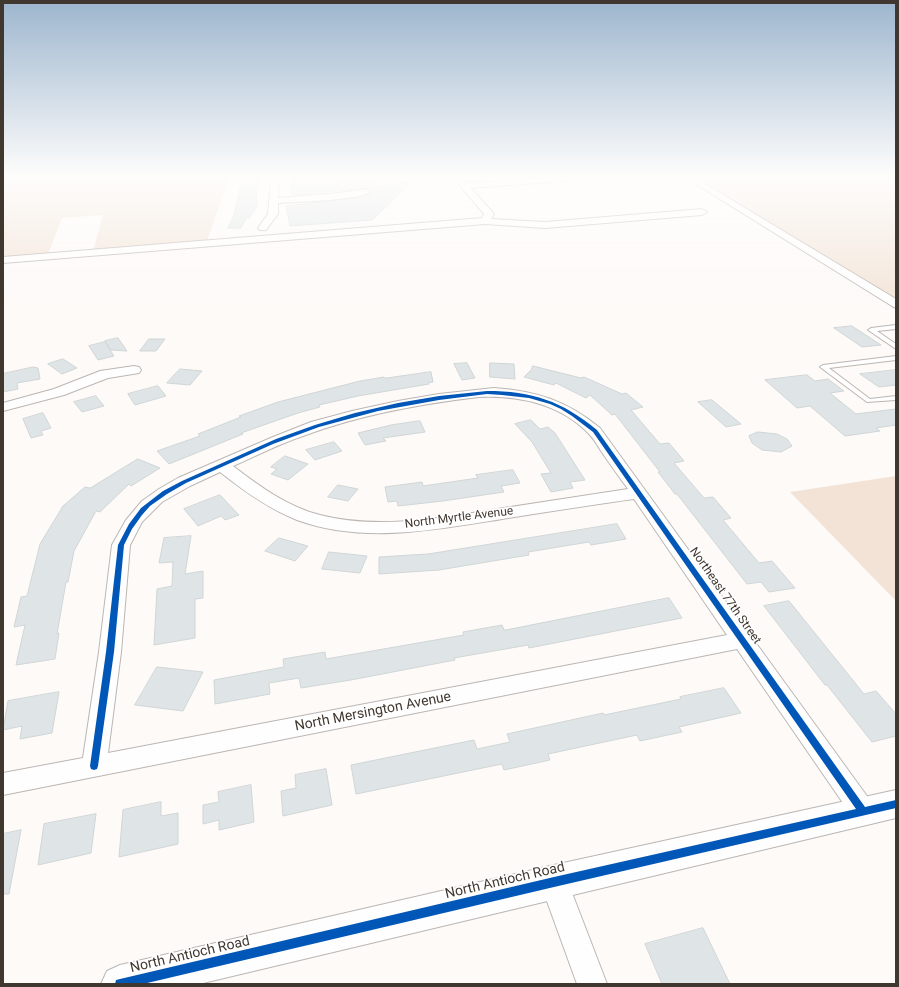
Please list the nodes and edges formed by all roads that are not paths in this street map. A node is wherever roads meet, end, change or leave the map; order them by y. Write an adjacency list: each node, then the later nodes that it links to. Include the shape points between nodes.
1 (266, 224): 6 (street)
2 (447, 224): 7 (street)
3 (531, 224): 4 (street)
4 (556, 224)
5 (765, 224): 8 (street)
6 (263, 228)
7 (3, 260)
8 (896, 304)
9 (896, 327): 10 (lane, via 871,330)
10 (896, 347)
11 (896, 358): 13 (lane, via 823,366 868,401)
12 (134, 370): 14 (street, via 104,374 59,392)
13 (896, 398)
14 (3, 407)
15 (222, 466): 16 (street, North Myrtle Avenue, via 258,493 290,510 315,520 339,525 372,527 436,524); 16 (street, Northeast 77th Street, via 310,428 407,403 501,393 547,400 578,416 595,432); 18 (street, Northeast 77th Street, via 169,490 147,505 121,545 110,652)
16 (638, 493): 17 (street, Northeast 77th Street)
17 (742, 640): 18 (street, North Mersington Avenue); 21 (street, Northeast 77th Street)
18 (94, 766): 19 (street, North Mersington Avenue)
19 (3, 784)
20 (896, 804): 21 (street, North Antioch Road)
21 (863, 811): 22 (street, North Antioch Road)
22 (554, 882): 23 (street, North Antioch Road); 24 (street)
23 (120, 984)
24 (592, 984)

